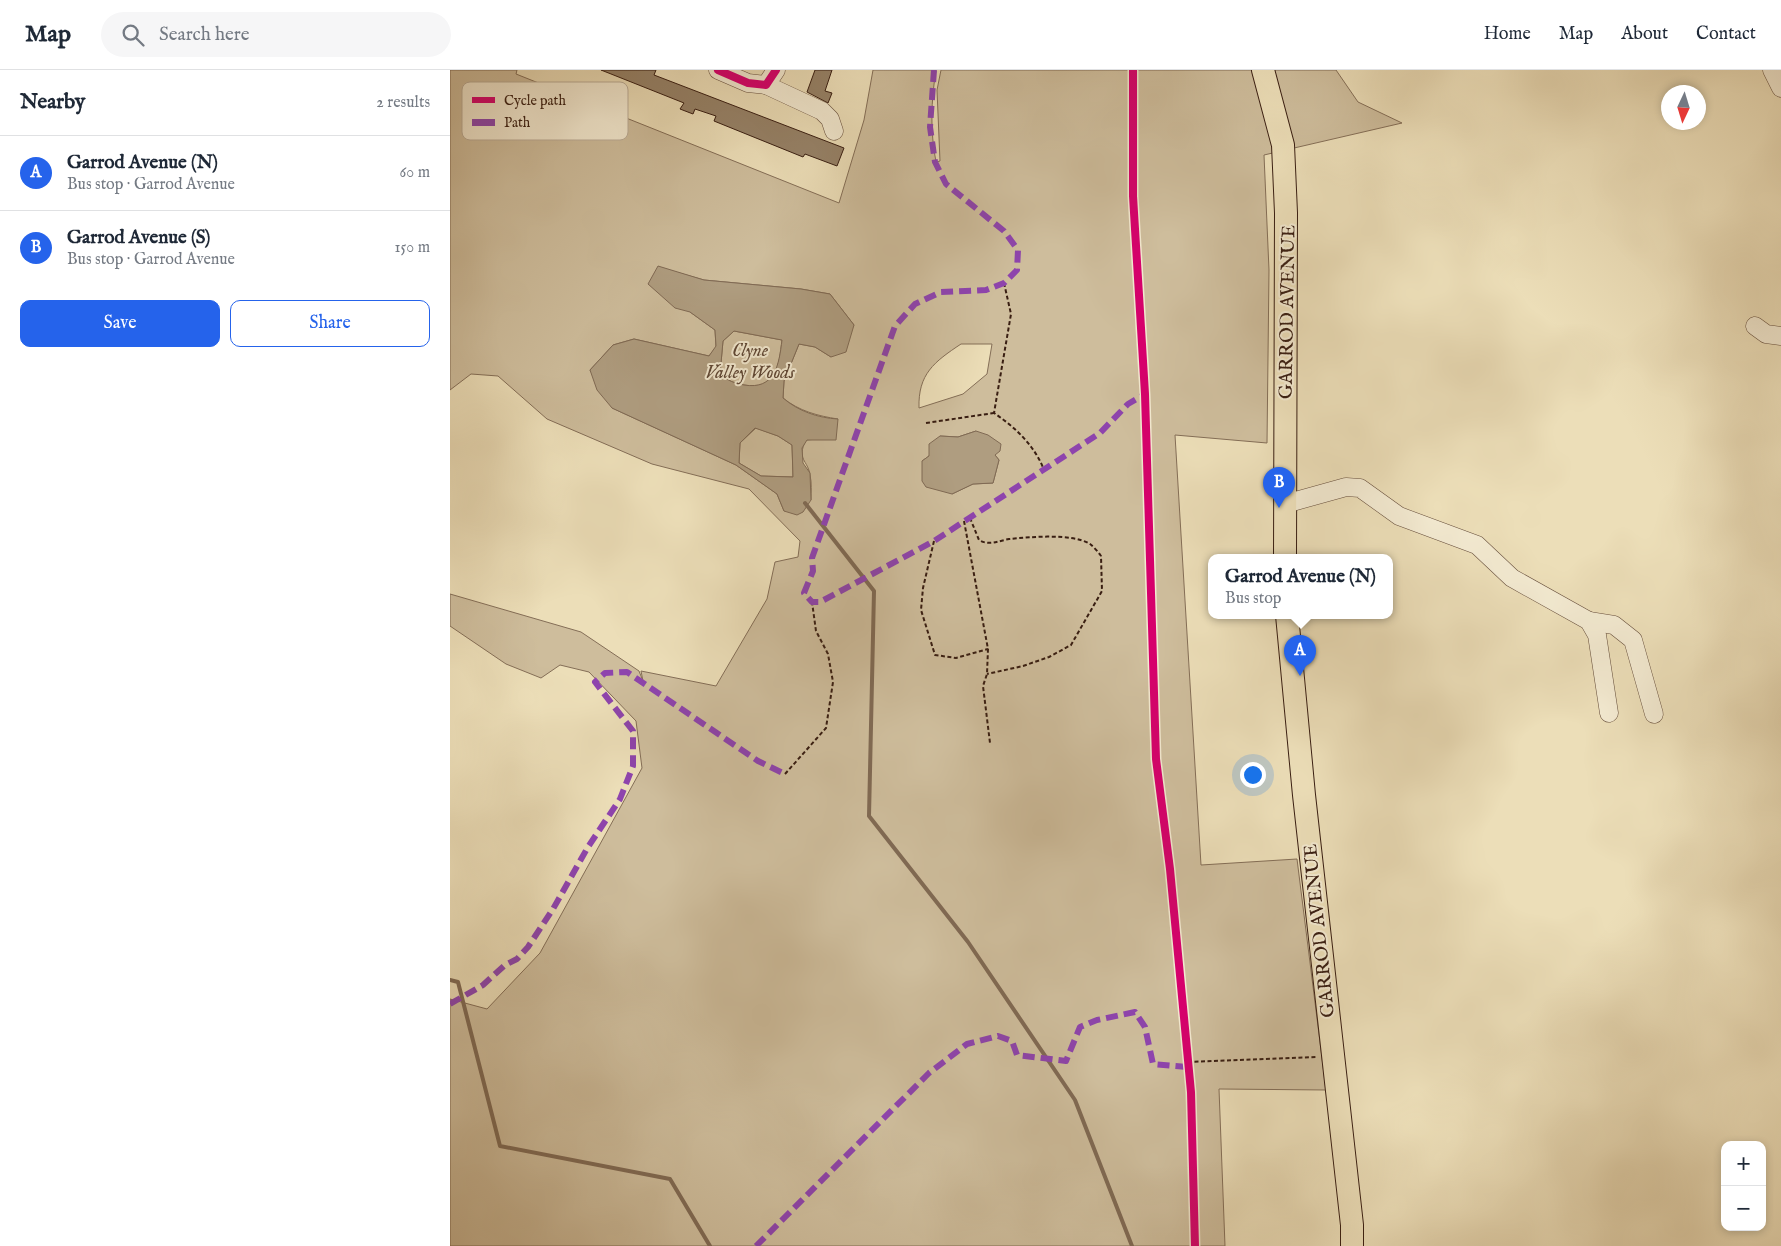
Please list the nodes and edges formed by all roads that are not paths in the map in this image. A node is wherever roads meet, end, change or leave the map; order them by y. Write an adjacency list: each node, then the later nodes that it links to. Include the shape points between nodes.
1 (718, 70): 5 (street, via 748,82)
2 (776, 70): 5 (street)
3 (1263, 70): 10 (main road, GARROD AVENUE, via 1284,155)
4 (1772, 70): 6 (street)
5 (766, 85): 7 (street, via 822,111 830,119)
6 (1781, 88)
7 (834, 131)
8 (1755, 326): 9 (street, via 1766,334)
9 (1781, 336)
10 (1285, 504): 11 (main road, GARROD AVENUE); 13 (street, via 1346,487 1360,488 1400,516 1477,545 1512,578)
11 (1285, 554)
12 (1287, 619): 16 (main road, GARROD AVENUE)
13 (1589, 621): 14 (street, via 1597,635); 15 (street, via 1614,625 1633,640)
14 (1609, 713)
15 (1654, 714)
16 (1352, 1246)

